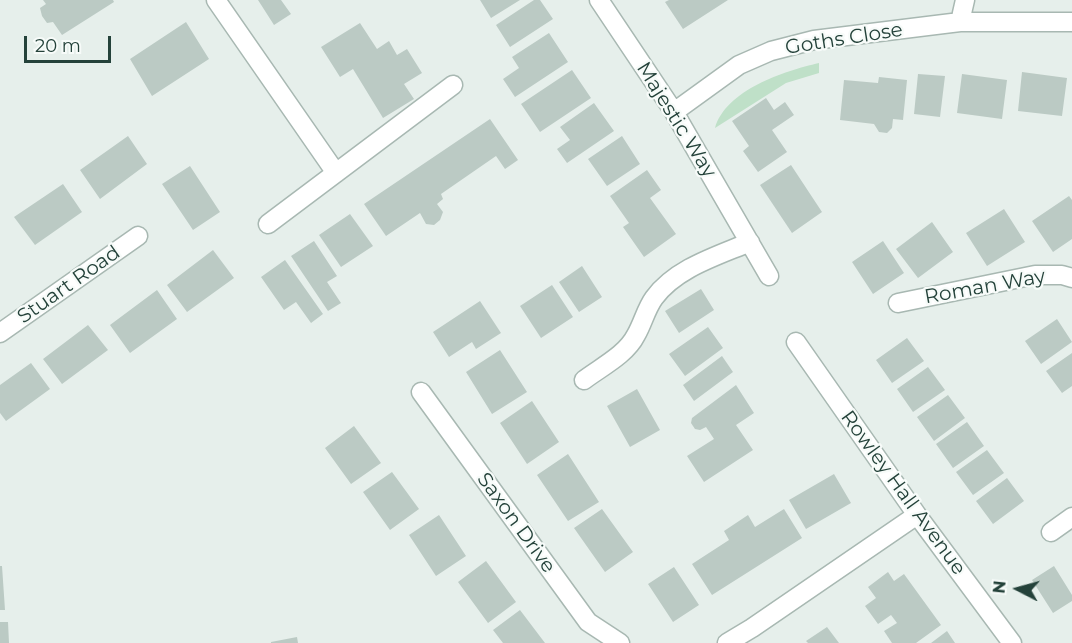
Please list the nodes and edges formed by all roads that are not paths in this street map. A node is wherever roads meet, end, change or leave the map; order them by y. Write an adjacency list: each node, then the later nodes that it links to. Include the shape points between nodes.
1 (216, 0): 8 (street)
2 (599, 0): 7 (street, Majestic Way)
3 (965, 0): 4 (street)
4 (960, 22): 5 (street, Goths Close); 7 (street, Goths Close, via 814,40 771,51 739,65)
5 (1072, 22)
6 (453, 85): 8 (street)
7 (674, 112): 11 (street, Majestic Way)
8 (336, 173): 9 (street)
9 (268, 224)
10 (138, 236): 15 (street, Stuart Road)
11 (750, 242): 12 (street, Majestic Way); 17 (street, via 694,266 668,284 654,298 629,347)
12 (769, 276)
13 (1072, 278): 14 (street, Roman Way, via 1035,275)
14 (898, 303)
15 (0, 333)
16 (796, 342): 19 (street, Rowley Hall Avenue)
17 (584, 380)
18 (421, 392): 22 (street, Saxon Drive, via 588,622)
19 (917, 515): 23 (street); 24 (street, Rowley Hall Avenue)
20 (1072, 517): 21 (street)
21 (1051, 531)
22 (620, 643)
23 (727, 643)
24 (1012, 643)

